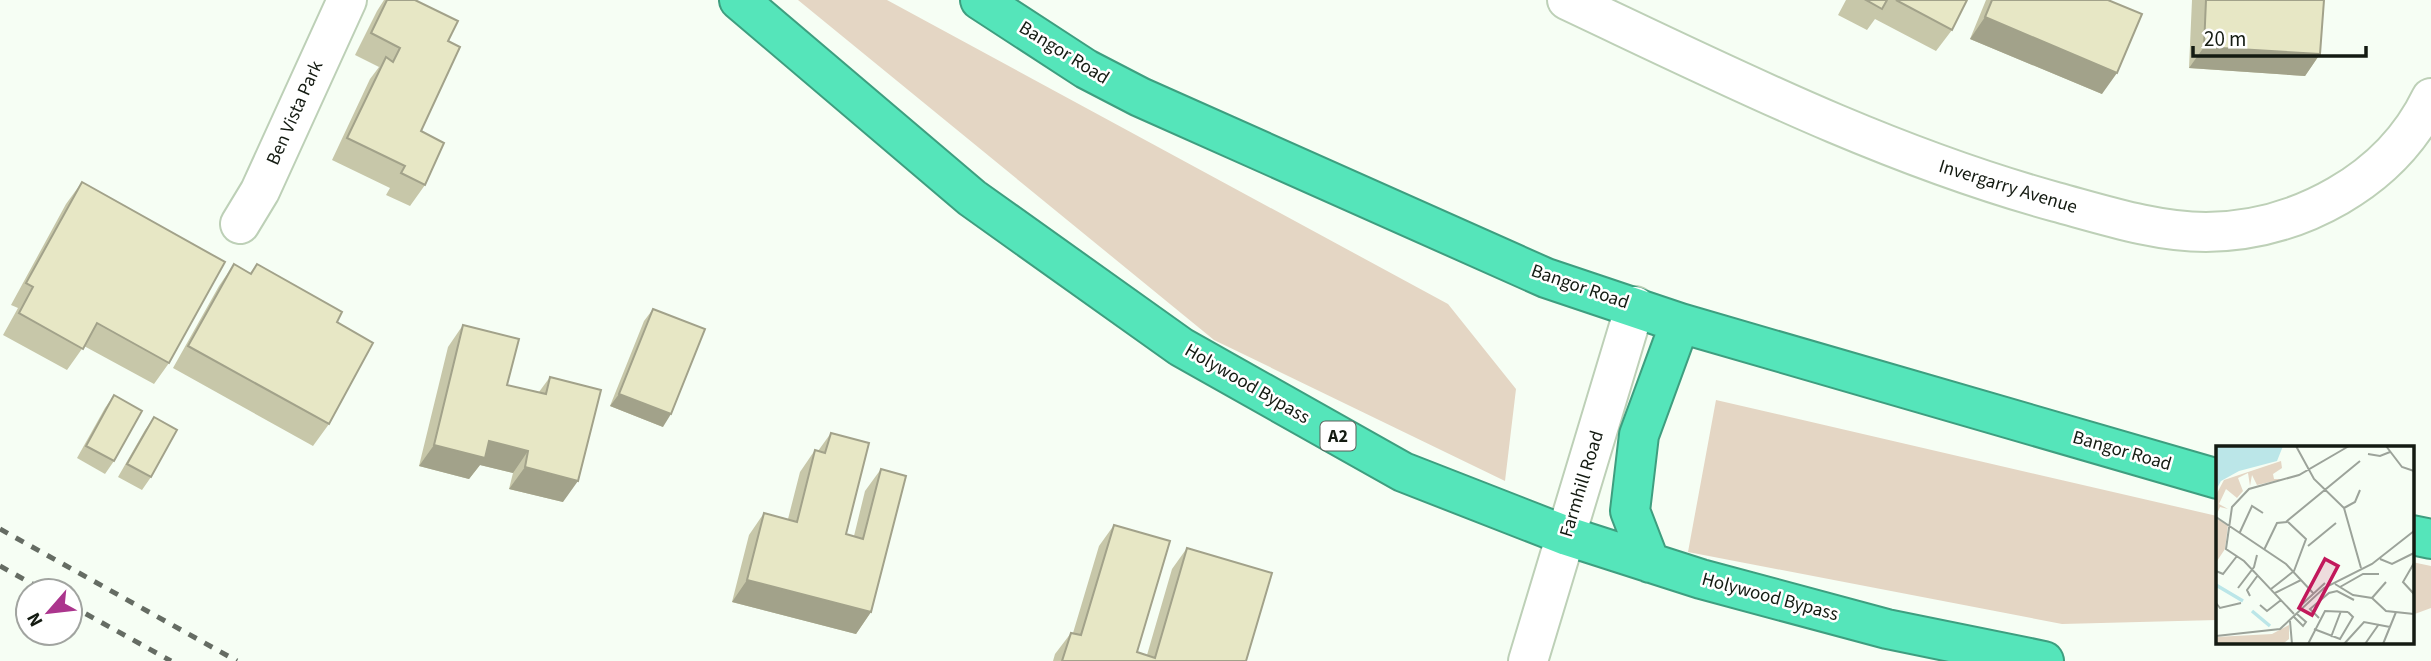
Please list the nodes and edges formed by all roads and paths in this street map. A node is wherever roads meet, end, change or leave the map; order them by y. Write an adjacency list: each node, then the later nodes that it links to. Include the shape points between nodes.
1 (348, 0): 6 (street, Ben Vista Park, via 260,191)
2 (739, 0): 10 (highway, Holywood Bypass / A2, via 972,198 1181,347 1403,472)
3 (980, 0): 7 (highway, Bangor Road, via 1086,69 1140,97 1546,278)
4 (1567, 0): 5 (street, Invergarry Avenue, via 1840,128 1921,160 2016,191 2163,228 2205,232 2248,229 2289,219 2328,202 2396,151)
5 (2431, 98)
6 (240, 224)
7 (1635, 306): 8 (highway, Bangor Road); 10 (street, Farmhill Road)
8 (1679, 323): 9 (highway, Bangor Road); 11 (highway, via 1637,448 1630,511)
9 (2216, 479)
10 (1566, 536): 11 (highway, Holywood Bypass / A2); 12 (street, Farmhill Road)
11 (1650, 563): 13 (highway, Holywood Bypass / A2, via 1887,629)
12 (1528, 661)
13 (2044, 661)

